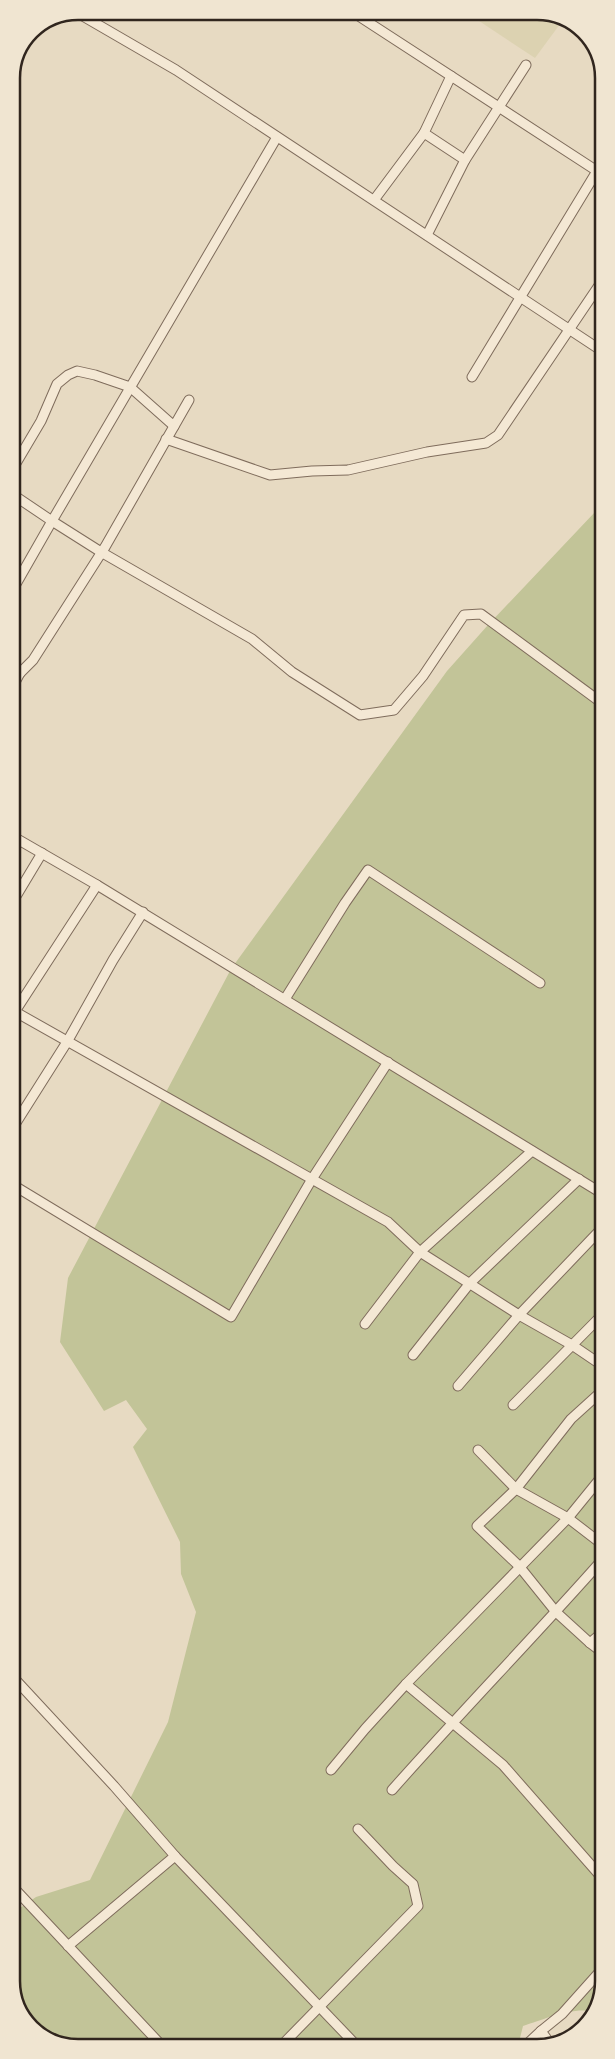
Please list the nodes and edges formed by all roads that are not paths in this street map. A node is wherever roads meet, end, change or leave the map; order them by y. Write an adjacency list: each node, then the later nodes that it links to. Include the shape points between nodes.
1 (90, 20): 7 (street, via 176,70)
2 (371, 20): 4 (street)
3 (526, 65): 5 (street)
4 (451, 76): 5 (street); 6 (street)
5 (499, 107): 8 (street); 9 (street)
6 (424, 132): 8 (street); 11 (street)
7 (278, 137): 11 (street); 18 (street)
8 (465, 160): 12 (street)
9 (595, 166)
10 (595, 175): 14 (street)
11 (374, 200): 12 (street)
12 (427, 235): 14 (street)
13 (595, 291): 15 (street)
14 (521, 296): 15 (street); 17 (street)
15 (568, 328): 16 (street); 21 (street, via 498,435 486,443 348,470 270,475)
16 (595, 346)
17 (472, 377)
18 (130, 387): 20 (street); 22 (street, via 95,375 77,372 68,375 57,384 41,422); 24 (street)
19 (189, 400): 20 (street)
20 (174, 426): 21 (street)
21 (166, 439): 25 (street)
22 (20, 457)
23 (20, 499): 24 (street)
24 (52, 521): 25 (street); 26 (street)
25 (101, 552): 27 (street, via 33,660); 28 (street, via 252,639 292,672 360,715 394,710 423,676 464,615 482,614)
26 (20, 577)
27 (20, 673)
28 (595, 698)
29 (20, 841): 30 (street)
30 (42, 853): 31 (street); 32 (street)
31 (97, 885): 33 (street); 36 (street)
32 (20, 890)
33 (143, 912): 35 (street); 38 (street)
34 (540, 982): 35 (street, via 368,870)
35 (285, 999): 39 (street)
36 (20, 1002)
37 (20, 1017): 38 (street)
38 (67, 1042): 40 (street); 42 (street)
39 (388, 1062): 41 (street); 42 (street)
40 (20, 1116)
41 (532, 1151): 43 (street); 47 (street)
42 (312, 1179): 45 (street, via 231,1316); 47 (street, via 388,1222)
43 (579, 1179): 44 (street); 48 (street)
44 (595, 1189)
45 (20, 1190)
46 (595, 1235): 49 (street)
47 (420, 1252): 48 (street); 51 (street)
48 (470, 1283): 49 (street); 53 (street)
49 (519, 1316): 52 (street); 55 (street)
50 (595, 1322): 52 (street)
51 (365, 1324)
52 (572, 1345): 54 (street); 57 (street)
53 (413, 1355)
54 (595, 1361)
55 (458, 1386)
56 (595, 1397): 60 (street, via 571,1419)
57 (513, 1405)
58 (478, 1450): 60 (street)
59 (595, 1485): 61 (street)
60 (516, 1489): 61 (street); 63 (street, via 476,1526)
61 (568, 1518): 62 (street); 63 (street)
62 (595, 1539)
63 (519, 1566): 65 (street); 69 (street)
64 (595, 1568): 65 (street)
65 (556, 1612): 67 (street); 71 (street)
66 (595, 1639): 67 (street)
67 (590, 1644): 68 (street)
68 (595, 1647)
69 (406, 1684): 71 (street); 72 (street)
70 (20, 1685): 75 (street)
71 (452, 1722): 73 (street); 76 (street, via 503,1765)
72 (332, 1770)
73 (392, 1790)
74 (358, 1829): 80 (street, via 413,1884 418,1906)
75 (175, 1856): 78 (street); 80 (street)
76 (595, 1870)
77 (20, 1895): 78 (street)
78 (68, 1946): 82 (street)
79 (595, 1978): 81 (street, via 562,2014)
80 (318, 2006): 83 (street); 84 (street)
81 (541, 2031): 85 (street); 86 (street)
82 (155, 2039)
83 (287, 2039)
84 (350, 2039)
85 (532, 2039)
86 (547, 2039)

